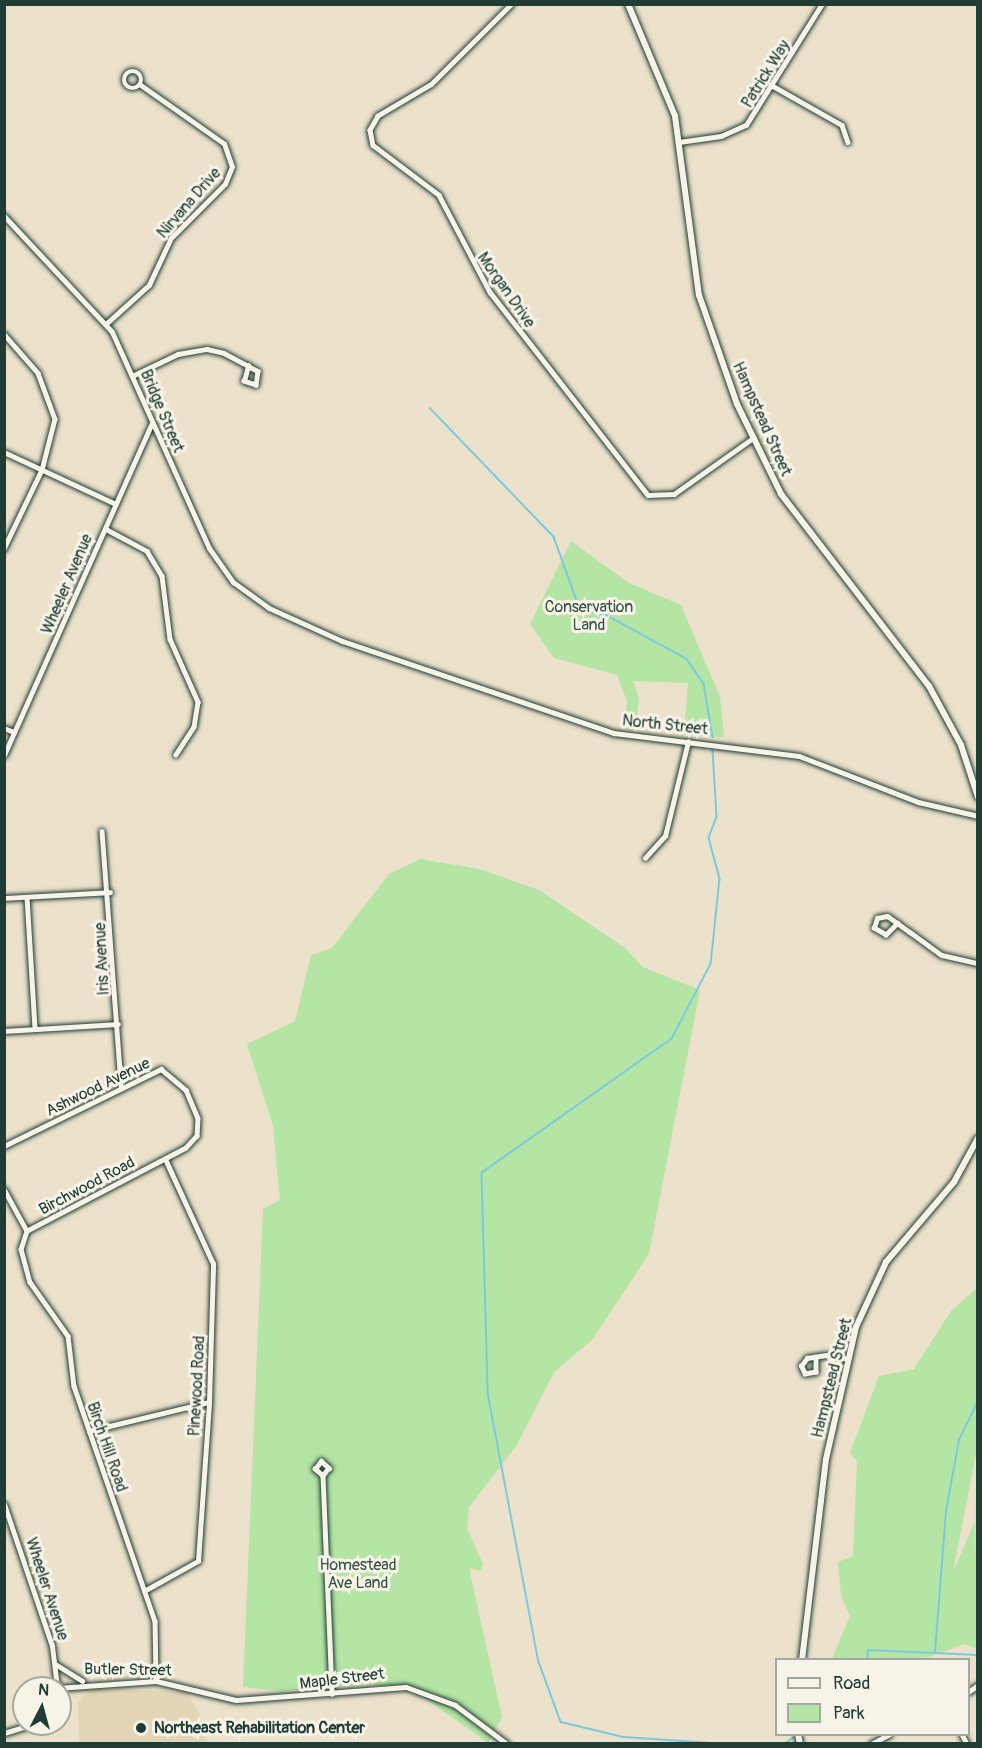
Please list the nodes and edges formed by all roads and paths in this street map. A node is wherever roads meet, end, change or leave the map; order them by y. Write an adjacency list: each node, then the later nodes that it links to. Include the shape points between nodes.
1 (512, 4): 14 (street, Morgan Drive, via 432,84 378,116 370,130 373,145 439,195 490,292 648,495 674,494)
2 (628, 4): 6 (main road, Hampstead Street, via 670,98)
3 (822, 4): 5 (street, Patrick Way)
4 (140, 85): 4 (street, Nirvana Drive, via 138,72 125,75 129,88); 9 (street, Nirvana Drive, via 224,144 232,167 225,184 171,238 149,285)
5 (773, 86): 6 (street, Patrick Way, via 746,125 721,136); 7 (street, via 842,125)
6 (679, 142): 14 (main road, Hampstead Street, via 699,295)
7 (848, 142)
8 (4, 216): 9 (street, Bridge Street)
9 (106, 324): 12 (street, Bridge Street)
10 (4, 334): 16 (street, via 38,373 53,407 54,431)
11 (248, 366): 11 (street, via 261,376 254,386 244,381); 12 (street, via 218,351 195,350)
12 (132, 376): 13 (street, Bridge Street)
13 (152, 422): 17 (street, Wheeler Avenue); 20 (street, Bridge Street, via 216,560 242,589)
14 (753, 438): 26 (main road, Hampstead Street, via 781,494 929,686 962,745)
15 (4, 452): 16 (street)
16 (42, 470): 17 (street); 19 (street)
17 (116, 504): 18 (street, Wheeler Avenue)
18 (106, 529): 22 (street, Wheeler Avenue); 25 (street, via 147,551 162,576 170,639 198,702 194,727)
19 (4, 549)
20 (286, 618): 23 (street, North Street, via 598,728)
21 (4, 728): 22 (street)
22 (15, 732): 24 (street, Wheeler Avenue)
23 (688, 742): 27 (street, North Street, via 799,756 918,802); 29 (street, via 665,836)
24 (4, 755)
25 (176, 755)
26 (978, 797)
27 (978, 816)
28 (102, 831): 30 (street, Iris Avenue)
29 (645, 858)
30 (110, 892): 31 (street); 35 (street, Iris Avenue)
31 (27, 897): 32 (street); 36 (street)
32 (4, 898)
33 (898, 923): 33 (street, via 886,935 874,928 881,915); 34 (street, via 942,955)
34 (978, 963)
35 (118, 1024): 36 (street); 38 (street, Iris Avenue)
36 (35, 1029): 37 (street)
37 (4, 1031)
38 (122, 1086): 39 (street, Ashwood Avenue, via 155,1070 172,1074 191,1101); 41 (street, Ashwood Avenue)
39 (197, 1136): 42 (street, Birchwood Road)
40 (978, 1138): 46 (main road, Hampstead Street, via 961,1173 899,1243 874,1283)
41 (4, 1146)
42 (165, 1159): 44 (street, Birchwood Road); 47 (street, Pinewood Road, via 213,1264)
43 (4, 1190): 44 (street, Birchwood Road)
44 (27, 1231): 48 (street, Birch Hill Road, via 21,1254 35,1293 68,1336 72,1378)
45 (816, 1357): 46 (street)
46 (848, 1359): 52 (main road, Hampstead Street, via 826,1459)
47 (209, 1402): 48 (street); 51 (street, Pinewood Road, via 198,1561)
48 (89, 1431): 51 (street, Birch Hill Road)
49 (322, 1476): 58 (street)
50 (4, 1504): 53 (street, Wheeler Avenue)
51 (144, 1591): 55 (street, Birch Hill Road, via 159,1638)
52 (802, 1658)
53 (56, 1664): 54 (street, Wheeler Avenue); 56 (street)
54 (57, 1676)
55 (156, 1681): 56 (street, Butler Street); 59 (street, Butler Street)
56 (86, 1682): 57 (street, Butler Street)
57 (72, 1684)
58 (332, 1694): 59 (street, Maple Street); 61 (street, Maple Street, via 387,1686 426,1691 456,1705)
59 (236, 1700)
60 (886, 1736): 62 (street)
61 (507, 1743)
62 (871, 1743)

